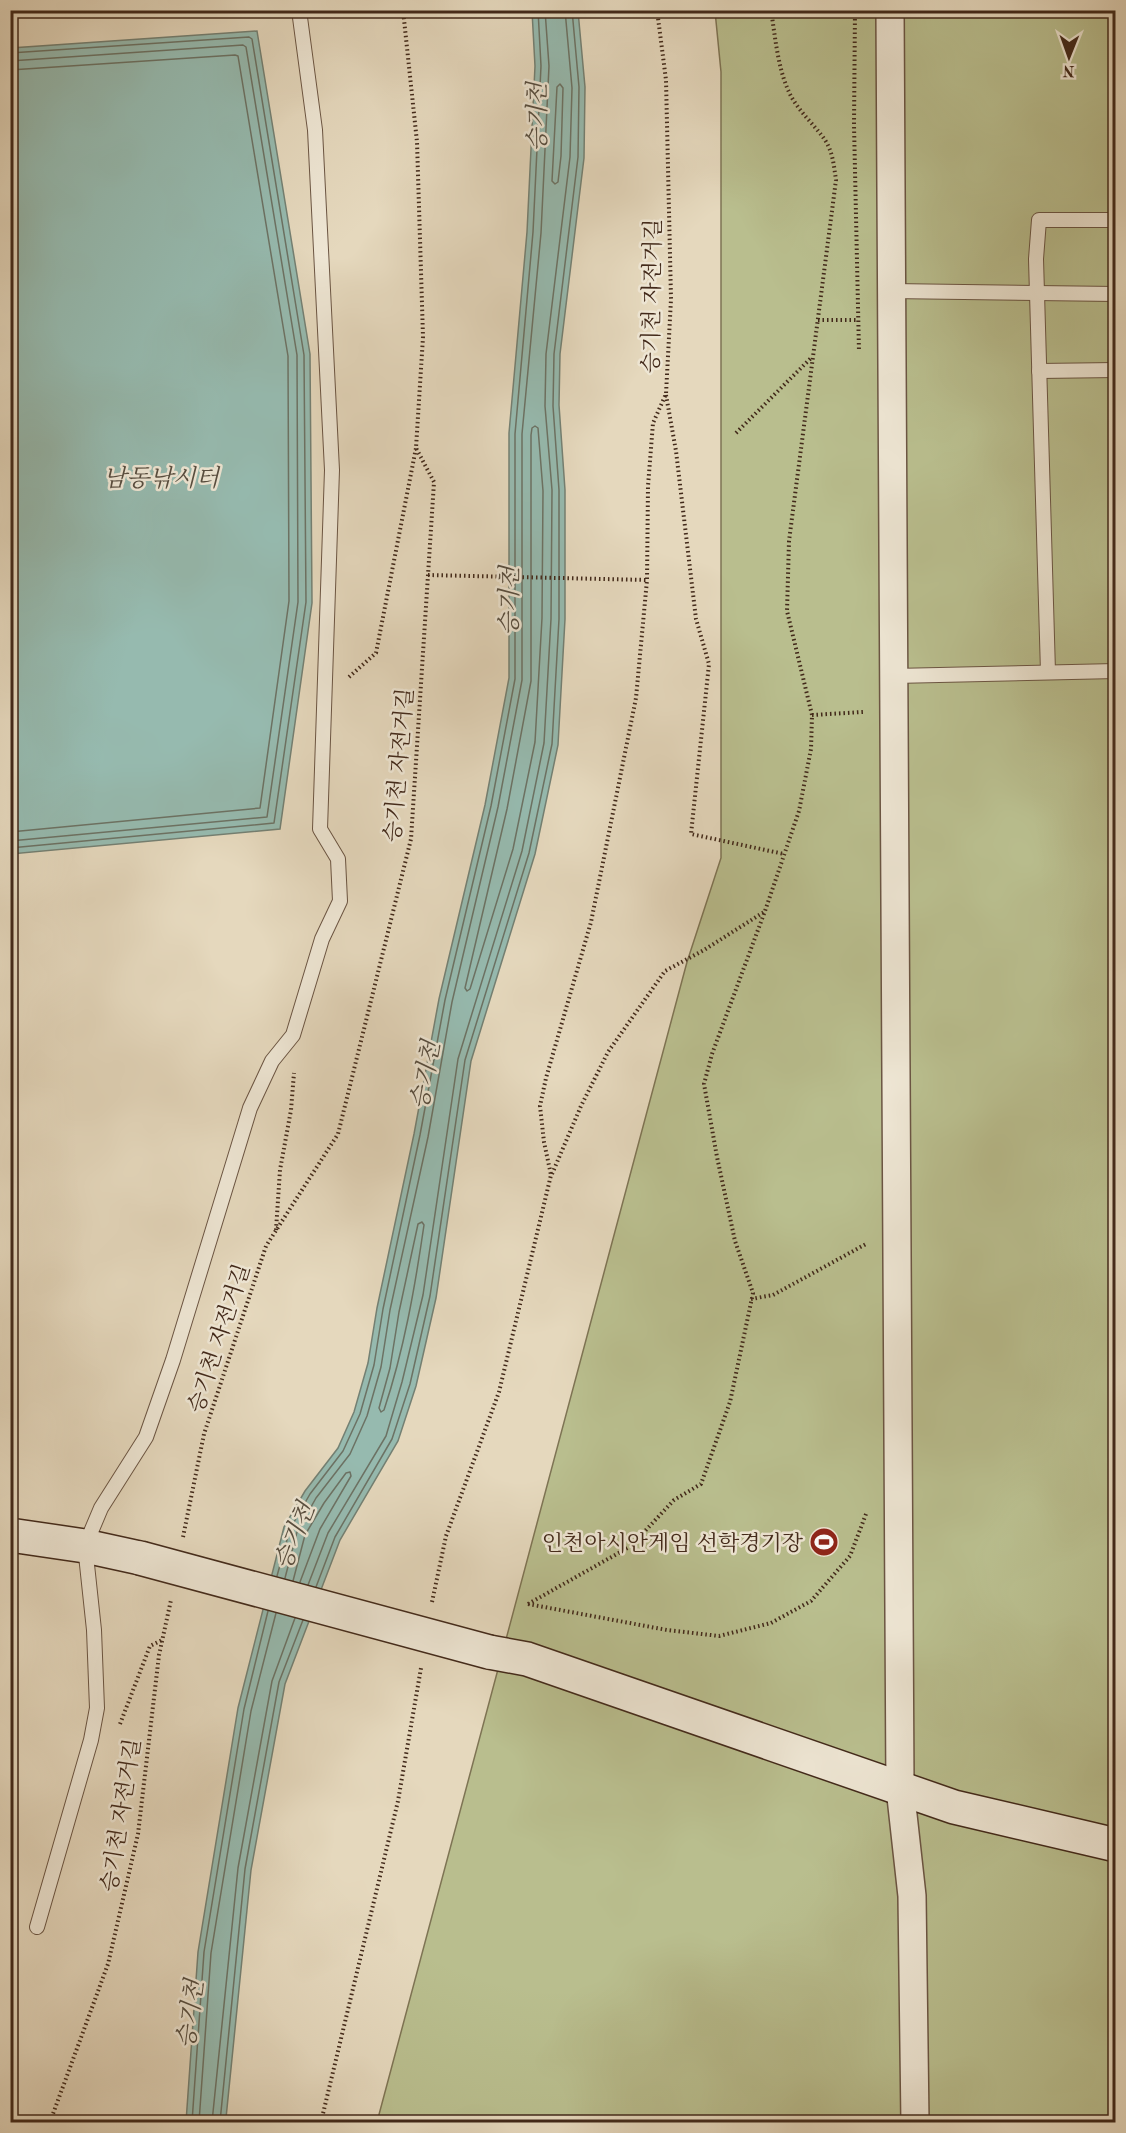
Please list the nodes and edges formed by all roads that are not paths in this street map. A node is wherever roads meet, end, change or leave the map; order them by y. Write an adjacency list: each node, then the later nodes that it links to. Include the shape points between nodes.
1 (299, 10): 13 (lane, via 315,130 332,470 320,829 338,859 340,901 322,939 293,1035 272,1062 250,1108 146,1437 101,1508)
2 (890, 10): 4 (street)
3 (1116, 220): 5 (lane, via 1039,220)
4 (891, 291): 5 (lane); 11 (street)
5 (1037, 294): 6 (lane); 7 (lane)
6 (1116, 294)
7 (1039, 370): 8 (lane); 10 (lane)
8 (1116, 370)
9 (1116, 671): 10 (lane)
10 (1048, 672): 11 (lane)
11 (894, 676): 14 (street)
12 (10, 1535): 13 (street)
13 (85, 1546): 14 (street, bridge, via 527,1659); 16 (lane, via 97,1708)
14 (900, 1788): 15 (street, via 954,1807); 17 (street, via 912,1896)
15 (1116, 1845)
16 (37, 1927)
17 (915, 2122)

